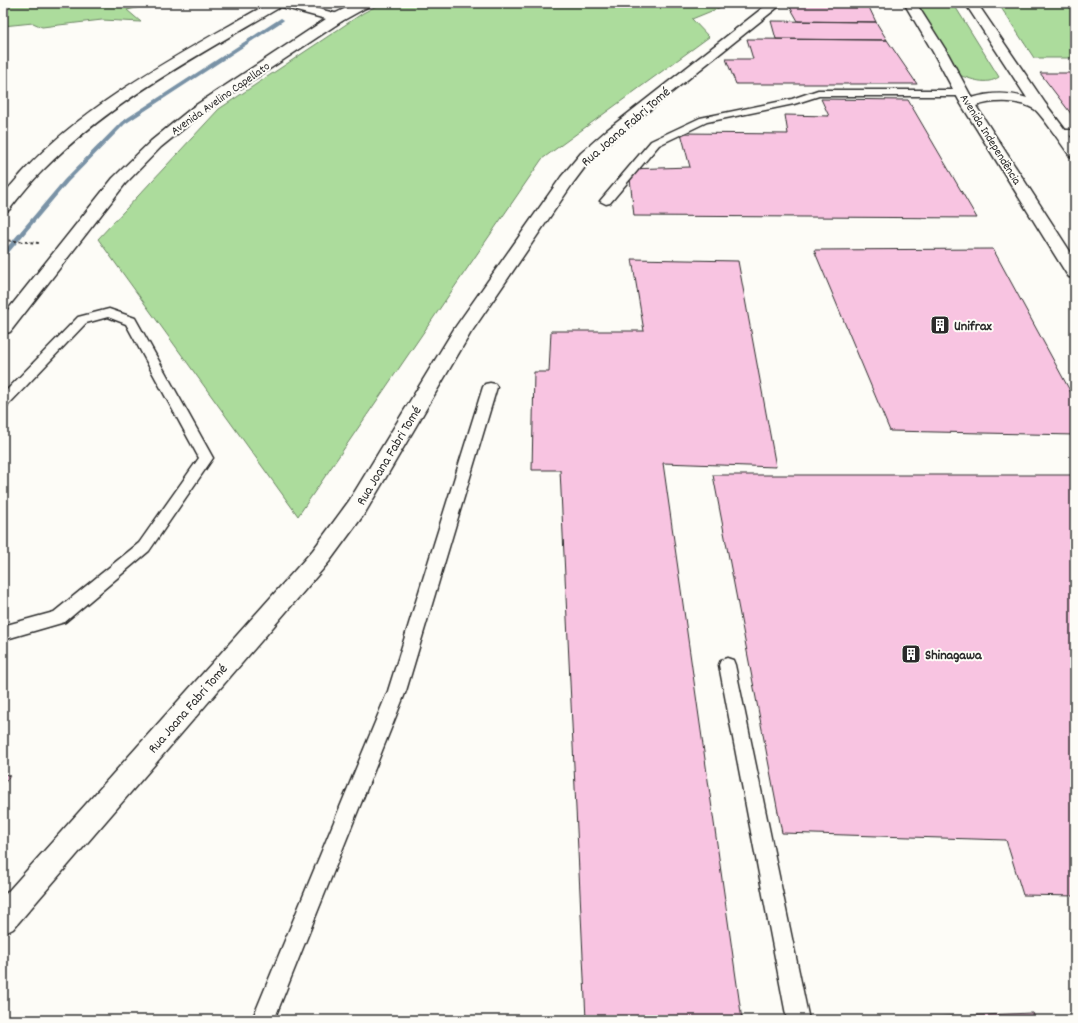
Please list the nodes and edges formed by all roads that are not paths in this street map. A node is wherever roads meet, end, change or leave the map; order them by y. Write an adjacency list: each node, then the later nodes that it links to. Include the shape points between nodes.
1 (278, 3): 14 (street, via 122,96 79,128 40,164)
2 (282, 3): 7 (street)
3 (365, 3): 7 (street, Avenida Avelino Capellato)
4 (777, 3): 22 (street, Rua Joana Fabri Tomé, via 586,156 461,333 357,507 325,550)
5 (910, 3): 9 (street, Avenida Independência, via 952,73)
6 (971, 3): 8 (street)
7 (337, 18): 17 (street, Avenida Avelino Capellato, via 198,110 156,144 119,181)
8 (1016, 70): 9 (street, via 1004,82); 10 (street)
9 (972, 92): 10 (street, via 1017,99); 13 (lane, via 818,93 794,101 704,120 655,143); 15 (street, Avenida Independência)
10 (1040, 106): 11 (street)
11 (1068, 133): 12 (street)
12 (1075, 153)
13 (606, 201)
14 (3, 207)
15 (1070, 256): 16 (street, Avenida Independência)
16 (1075, 273)
17 (3, 328)
18 (490, 387): 23 (lane, via 397,691)
19 (3, 402): 20 (lane, via 82,320 109,313 131,321 206,458 144,547 59,617)
20 (3, 633)
21 (727, 665): 24 (lane)
22 (3, 919)
23 (263, 1020)
24 (798, 1020)

